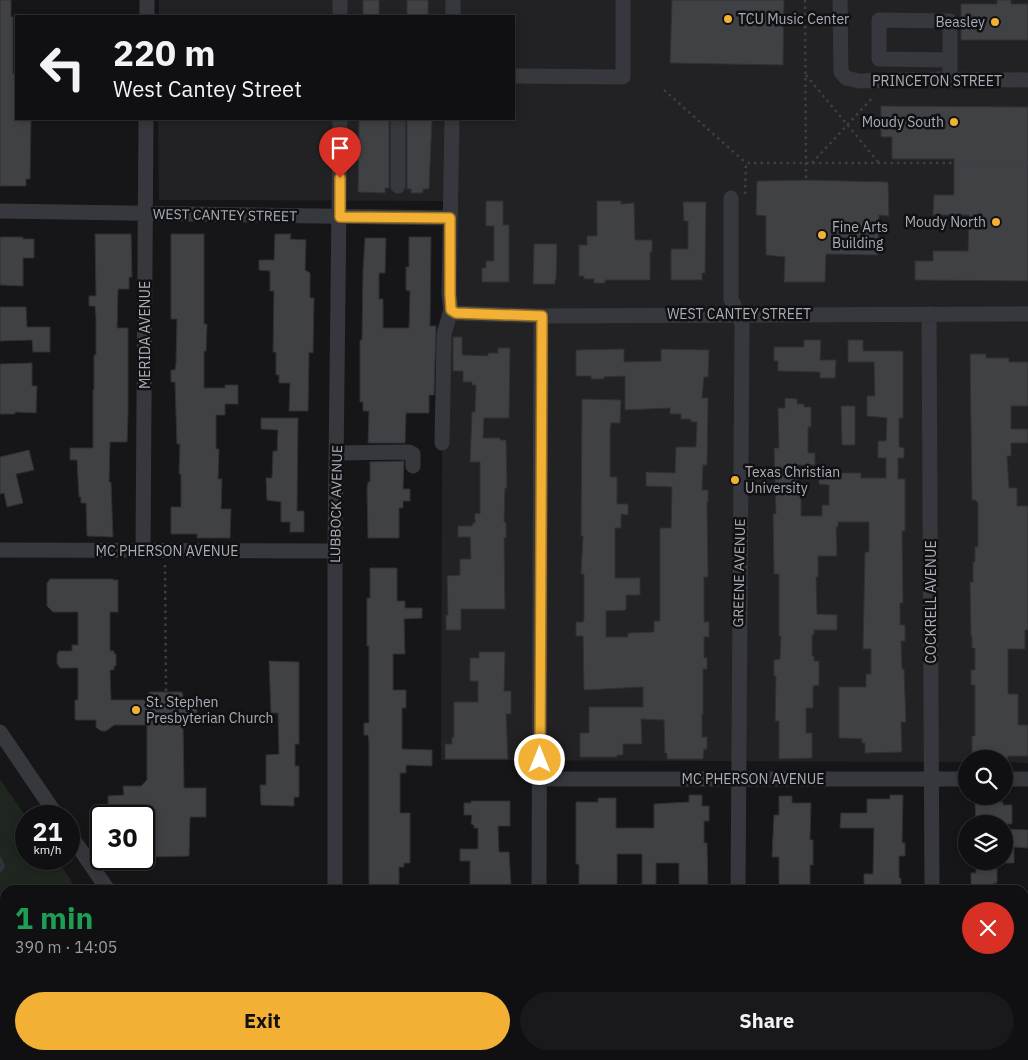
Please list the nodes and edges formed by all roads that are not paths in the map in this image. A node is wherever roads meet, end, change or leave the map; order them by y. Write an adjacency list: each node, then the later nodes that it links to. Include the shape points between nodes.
1 (147, 0): 6 (street)
2 (340, 0): 7 (street)
3 (453, 0): 8 (street)
4 (622, 0): 10 (street, via 623,77)
5 (840, 0): 11 (street, PRINCETON STREET, via 841,72 846,78 859,81)
6 (147, 15)
7 (340, 15)
8 (453, 15)
9 (950, 60): 9 (street, via 950,21 879,20 879,60); 11 (street)
10 (515, 76)
11 (950, 80): 12 (street, PRINCETON STREET)
12 (1028, 80)
13 (146, 120): 20 (street, MERIDA AVENUE)
14 (340, 120): 21 (street, LUBBOCK AVENUE)
15 (398, 120): 17 (street)
16 (452, 120): 22 (street)
17 (398, 186)
18 (738, 200): 24 (street, GREENE AVENUE, via 731,299)
19 (0, 211): 20 (street, WEST CANTEY STREET)
20 (145, 214): 21 (street, WEST CANTEY STREET); 32 (street, MERIDA AVENUE)
21 (340, 217): 22 (street, WEST CANTEY STREET); 29 (street, LUBBOCK AVENUE)
22 (450, 218): 23 (street)
23 (451, 310): 27 (street, WEST CANTEY STREET, via 456,313); 28 (street, via 444,334)
24 (736, 314): 25 (street, WEST CANTEY STREET); 27 (street, WEST CANTEY STREET); 36 (street, GREENE AVENUE, via 742,324)
25 (929, 314): 26 (street, WEST CANTEY STREET); 37 (street, COCKRELL AVENUE)
26 (1028, 314)
27 (542, 316): 35 (street)
28 (442, 443)
29 (336, 453): 30 (street, via 409,452 413,454); 33 (street, LUBBOCK AVENUE)
30 (413, 466)
31 (0, 550): 32 (street, MC PHERSON AVENUE)
32 (143, 550): 33 (street, MC PHERSON AVENUE)
33 (335, 551): 44 (street, LUBBOCK AVENUE)
34 (0, 732): 41 (street)
35 (539, 779): 36 (street, MC PHERSON AVENUE); 45 (street)
36 (737, 779): 37 (street, MC PHERSON AVENUE); 46 (street, GREENE AVENUE)
37 (932, 779): 38 (street, MC PHERSON AVENUE); 47 (street, COCKRELL AVENUE)
38 (958, 779)
39 (1013, 779): 40 (street)
40 (1028, 779)
41 (50, 805)
42 (80, 849): 43 (street)
43 (104, 885)
44 (335, 885)
45 (539, 885)
46 (738, 885)
47 (932, 885)

